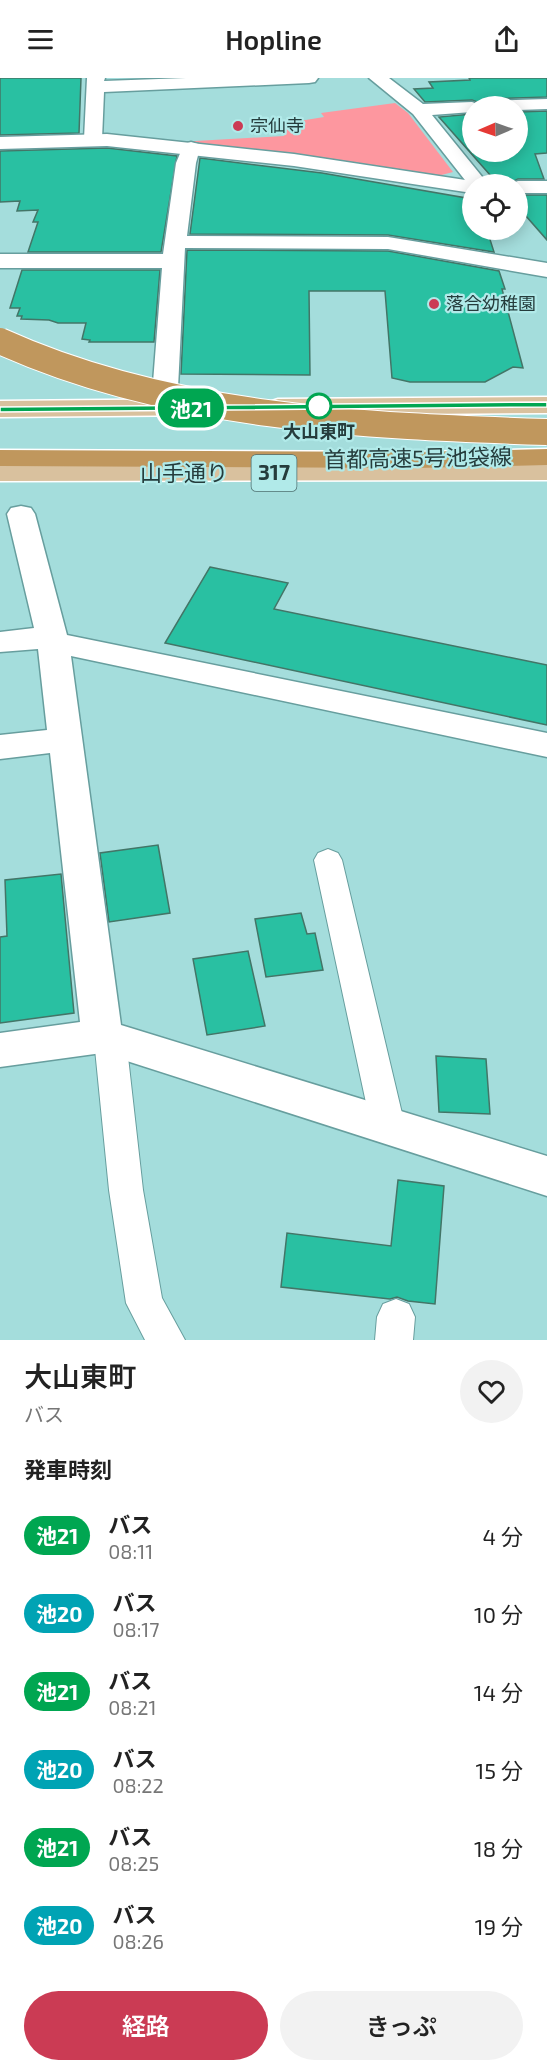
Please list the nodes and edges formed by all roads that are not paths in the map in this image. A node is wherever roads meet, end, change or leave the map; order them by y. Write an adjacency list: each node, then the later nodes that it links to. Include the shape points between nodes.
1 (309, 78): 3 (street)
2 (378, 78): 7 (street)
3 (96, 83): 8 (street)
4 (547, 104): 5 (street)
5 (528, 105)
6 (462, 108): 7 (street)
7 (419, 110): 11 (street)
8 (93, 139): 9 (street); 10 (street)
9 (0, 143)
10 (191, 148): 12 (street); 15 (street)
11 (470, 174)
12 (462, 185)
13 (528, 187): 14 (street)
14 (547, 187)
15 (174, 251): 16 (street); 17 (street, via 388,243); 21 (street)
16 (0, 261)
17 (547, 270)
18 (0, 340): 23 (highway, bridge, via 49,362 110,382 213,403 394,426)
19 (0, 347): 24 (highway, bridge, via 107,386 220,410 394,432)
20 (547, 405): 21 (main road)
21 (164, 408): 22 (main road)
22 (0, 410)
23 (547, 432)
24 (547, 438)
25 (547, 457): 26 (highway, 首都高速5号池袋線)
26 (0, 458)
27 (0, 462): 28 (highway, 首都高速5号池袋線)
28 (547, 462)
29 (547, 472): 30 (main road, 山手通り / 317)
30 (0, 473)
31 (21, 514): 33 (street)
32 (0, 642): 33 (street, via 34,638)
33 (53, 642): 34 (street); 35 (street)
34 (65, 740): 36 (street); 38 (street)
35 (547, 745)
36 (0, 747)
37 (328, 860): 40 (lane)
38 (106, 1038): 39 (street); 40 (street); 42 (lane, via 144,1303)
39 (0, 1050)
40 (388, 1126): 41 (street)
41 (547, 1176)
42 (166, 1340)

